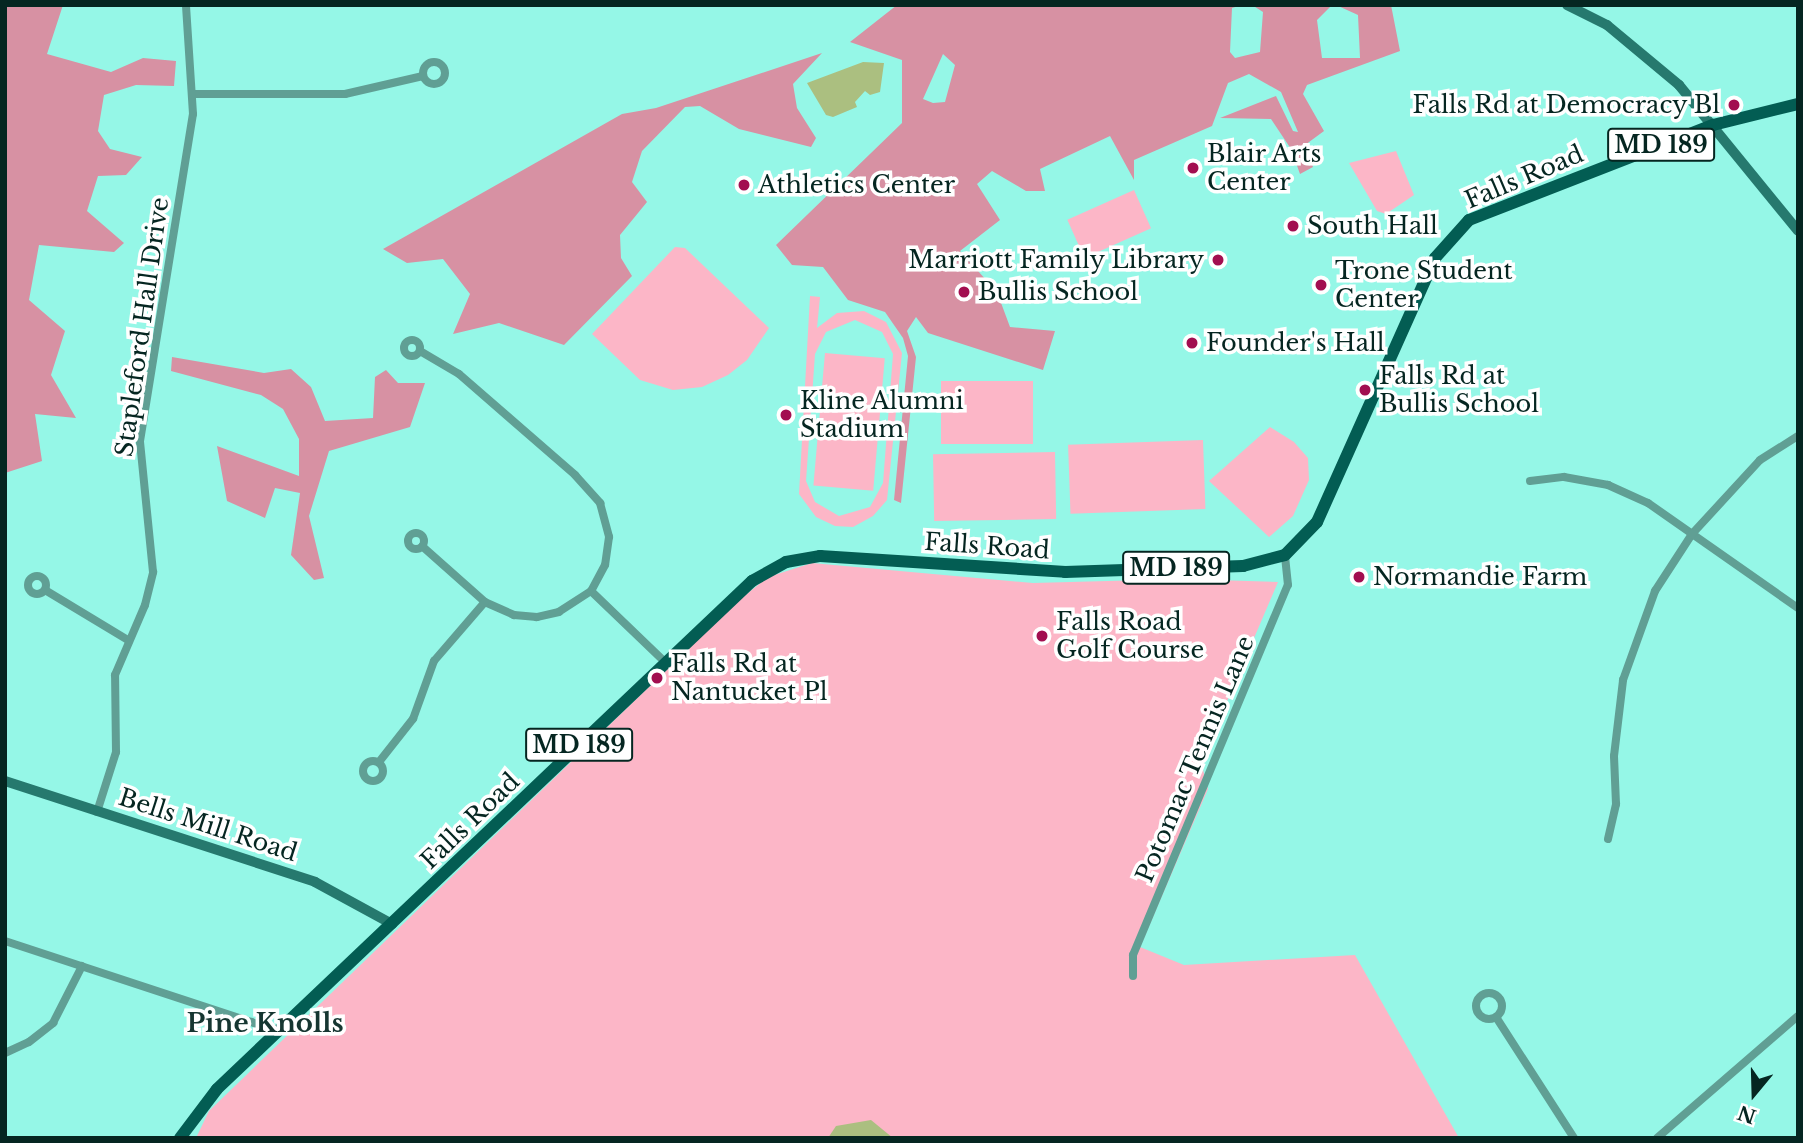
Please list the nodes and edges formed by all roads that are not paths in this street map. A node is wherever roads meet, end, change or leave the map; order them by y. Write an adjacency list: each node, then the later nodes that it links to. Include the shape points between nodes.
1 (186, 5): 4 (street, Stapleford Hall Drive)
2 (1567, 5): 6 (street, via 1580,9 1650,57)
3 (423, 76): 4 (street, via 345,93)
4 (194, 94): 18 (street, Stapleford Hall Drive, via 141,441 153,571 145,605)
5 (1798, 104): 6 (main road, Falls Road / MD 189)
6 (1713, 125): 7 (street); 13 (main road, Falls Road / MD 189, via 1489,209 1447,240 1317,522)
7 (1798, 231)
8 (420, 351): 15 (street, via 460,374 595,495 609,537 604,565)
9 (1798, 436): 11 (street, via 1760,460)
10 (1530, 481): 11 (street, via 1564,477 1608,485 1648,503)
11 (1692, 534): 17 (street); 23 (street, via 1655,591 1631,650 1617,718 1616,804)
12 (422, 547): 16 (street)
13 (1285, 555): 19 (main road, Falls Road / MD 189, via 1243,566 1065,572 861,557 803,558 752,581); 27 (street, Potomac Tennis Lane, via 1288,585 1133,955)
14 (45, 590): 18 (street)
15 (591, 592): 16 (street, via 545,616 514,615); 19 (street)
16 (485, 602): 20 (street, via 434,661 414,719)
17 (1798, 608)
18 (128, 640): 22 (street, Stapleford Hall Drive, via 114,684 116,752)
19 (665, 662): 24 (main road, Falls Road / MD 189)
20 (379, 762)
21 (5, 781): 22 (street, Bells Mill Road)
22 (97, 812): 24 (street, Bells Mill Road, via 314,882)
23 (1608, 839)
24 (392, 924): 30 (main road, Falls Road / MD 189)
25 (5, 941): 26 (street)
26 (82, 966): 30 (street, via 252,1022); 31 (street, via 53,1023)
27 (1133, 976)
28 (1798, 1016): 34 (street)
29 (1496, 1017): 33 (street)
30 (275, 1035): 32 (main road, Falls Road / MD 189, via 217,1089)
31 (5, 1053)
32 (180, 1138)
33 (1574, 1138)
34 (1657, 1138)

